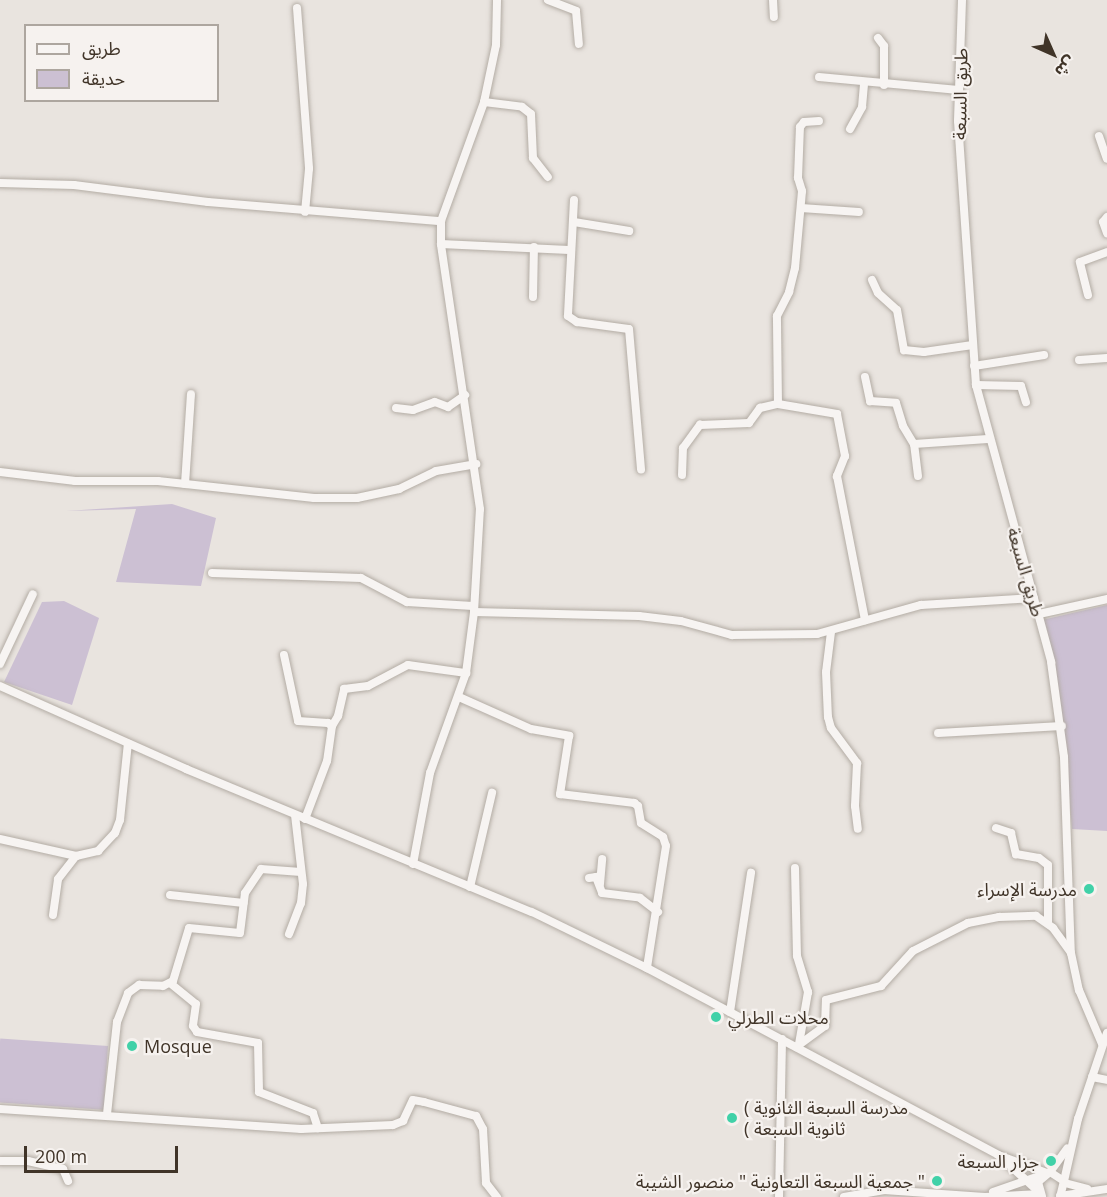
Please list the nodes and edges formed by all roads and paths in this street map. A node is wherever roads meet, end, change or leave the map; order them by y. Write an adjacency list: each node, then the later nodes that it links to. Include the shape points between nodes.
1 (497, 0): 13 (street, via 495,45)
2 (549, 0): 8 (street, via 576,11)
3 (773, 0): 6 (street)
4 (962, 0): 12 (street, طريق السبعة)
5 (297, 8): 22 (street, via 307,114 309,169)
6 (774, 17)
7 (878, 38): 11 (street, via 884,46)
8 (579, 44)
9 (819, 77): 10 (street)
10 (864, 83): 11 (street); 15 (street, via 862,107)
11 (884, 85): 12 (street)
12 (958, 90): 36 (street, طريق السبعة)
13 (484, 102): 18 (street, via 522,107 531,114 533,158); 25 (street)
14 (819, 121): 21 (street, via 801,125)
15 (850, 129)
16 (1099, 136): 17 (street)
17 (1107, 159)
18 (548, 177)
19 (0, 183): 22 (street, via 74,185)
20 (574, 200): 26 (street)
21 (801, 208): 23 (street); 46 (street, via 793,275 777,316)
22 (305, 212): 25 (street)
23 (859, 212)
24 (1107, 217): 28 (street, via 1103,222)
25 (441, 220): 29 (street)
26 (574, 222): 27 (street); 31 (street, via 574,241)
27 (629, 231)
28 (1107, 233)
29 (441, 244): 30 (street); 44 (street)
30 (534, 247): 31 (street); 35 (street)
31 (569, 250): 51 (street, via 568,316 576,322 629,329)
32 (1107, 252): 34 (street, via 1080,262)
33 (872, 280): 36 (street, via 878,292 897,310 904,350 924,352)
34 (1088, 295)
35 (533, 297)
36 (972, 345): 40 (street, طريق السبعة)
37 (1044, 355): 40 (street)
38 (1107, 358): 39 (street)
39 (1079, 360)
40 (974, 366): 42 (street, طريق السبعة)
41 (865, 377): 49 (street, via 870,401 896,403)
42 (976, 385): 45 (street, via 1021,386); 48 (street, طريق السبعة)
43 (191, 394): 55 (street)
44 (465, 395): 47 (street, via 448,407 435,402 412,410); 50 (street)
45 (1026, 402)
46 (778, 404): 53 (street, via 760,408 749,423 699,425 684,448); 62 (street, via 818,409 840,418 846,456 837,476)
47 (396, 408)
48 (988, 439): 49 (street); 58 (street, طريق السبعة)
49 (914, 444): 54 (street)
50 (476, 464): 55 (street, via 436,471 399,489 357,498 314,498); 60 (street, via 480,508)
51 (641, 469)
52 (0, 472): 55 (street, via 75,481)
53 (682, 475)
54 (918, 476)
55 (185, 484)
56 (212, 573): 60 (street, via 361,578 407,602)
57 (33, 594): 65 (street)
58 (1034, 597): 61 (street, طريق السبعة); 62 (street, via 921,605)
59 (1107, 599): 61 (street)
60 (474, 609): 63 (street, via 656,617 732,635); 66 (street)
61 (1039, 614): 70 (street, طريق السبعة)
62 (865, 620): 63 (street)
63 (831, 632): 77 (street, via 826,672 828,717 831,728 857,763)
64 (284, 655): 69 (street, via 298,721)
65 (0, 664)
66 (466, 673): 68 (street); 69 (street, via 408,665 368,686 344,689)
67 (0, 686): 72 (street)
68 (459, 697): 81 (street, via 430,773); 90 (street, via 531,729 569,736 559,790 563,796 617,799 638,806 641,823 666,842)
69 (332, 726): 75 (street, via 327,761)
70 (1062, 726): 71 (street); 94 (street, طريق السبعة)
71 (938, 733)
72 (128, 743): 74 (street); 79 (street, via 120,820 114,833 91,855)
73 (492, 793): 87 (street)
74 (295, 815): 75 (street); 83 (street)
75 (305, 819): 81 (street)
76 (996, 828): 92 (street, via 1011,833 1017,854 1039,858 1048,865)
77 (858, 829)
78 (0, 839): 79 (street)
79 (76, 856): 91 (street, via 58,879)
80 (602, 859): 86 (street)
81 (413, 864): 87 (street)
82 (795, 868): 101 (street, via 797,956 808,992)
83 (301, 872): 89 (street, via 261,869); 93 (street, via 301,903)
84 (751, 873): 97 (street)
85 (589, 878): 86 (street, via 596,878)
86 (600, 884): 90 (street, via 602,893 640,898)
87 (470, 887): 95 (street)
88 (170, 895): 89 (street)
89 (243, 903): 96 (street, via 237,934 194,927 186,930 175,977)
90 (657, 912): 95 (street)
91 (53, 915)
92 (1048, 922): 94 (street); 101 (street, via 1036,916 999,917 968,923 933,940 906,957 881,986 826,1000 825,1026)
93 (289, 934)
94 (1071, 953): 100 (street, طريق السبعة, via 1079,990)
95 (647, 968): 97 (street)
96 (170, 983): 105 (street, via 139,985 123,1003 117,1022); 106 (street, via 196,1004 193,1026 197,1032 258,1043 259,1092 314,1113)
97 (730, 1012): 99 (street)
98 (1107, 1033): 100 (street)
99 (782, 1039): 101 (street); 120 (street)
100 (1102, 1044): 102 (street)
101 (798, 1045): 108 (street)
102 (1092, 1077): 103 (street); 107 (street)
103 (1107, 1080)
104 (0, 1109): 105 (street)
105 (107, 1114): 106 (street, via 245,1128)
106 (318, 1128): 119 (street, via 399,1124 413,1101 472,1112 483,1129 486,1183)
107 (1073, 1137): 110 (street, via 1062,1160); 113 (street)
108 (998, 1155): 110 (street); 111 (street)
109 (0, 1161): 112 (street, via 28,1161 63,1169)
110 (1047, 1173): 111 (street); 113 (street); 117 (street, via 1038,1182)
111 (1026, 1180): 117 (street); 118 (street)
112 (68, 1181)
113 (1064, 1182): 115 (street); 122 (street)
114 (1107, 1189): 115 (street)
115 (1092, 1190): 122 (street)
116 (904, 1194): 118 (street); 121 (street)
117 (1041, 1195): 118 (street)
118 (978, 1196)
119 (497, 1197)
120 (779, 1197)
121 (844, 1197)
122 (1060, 1197)

